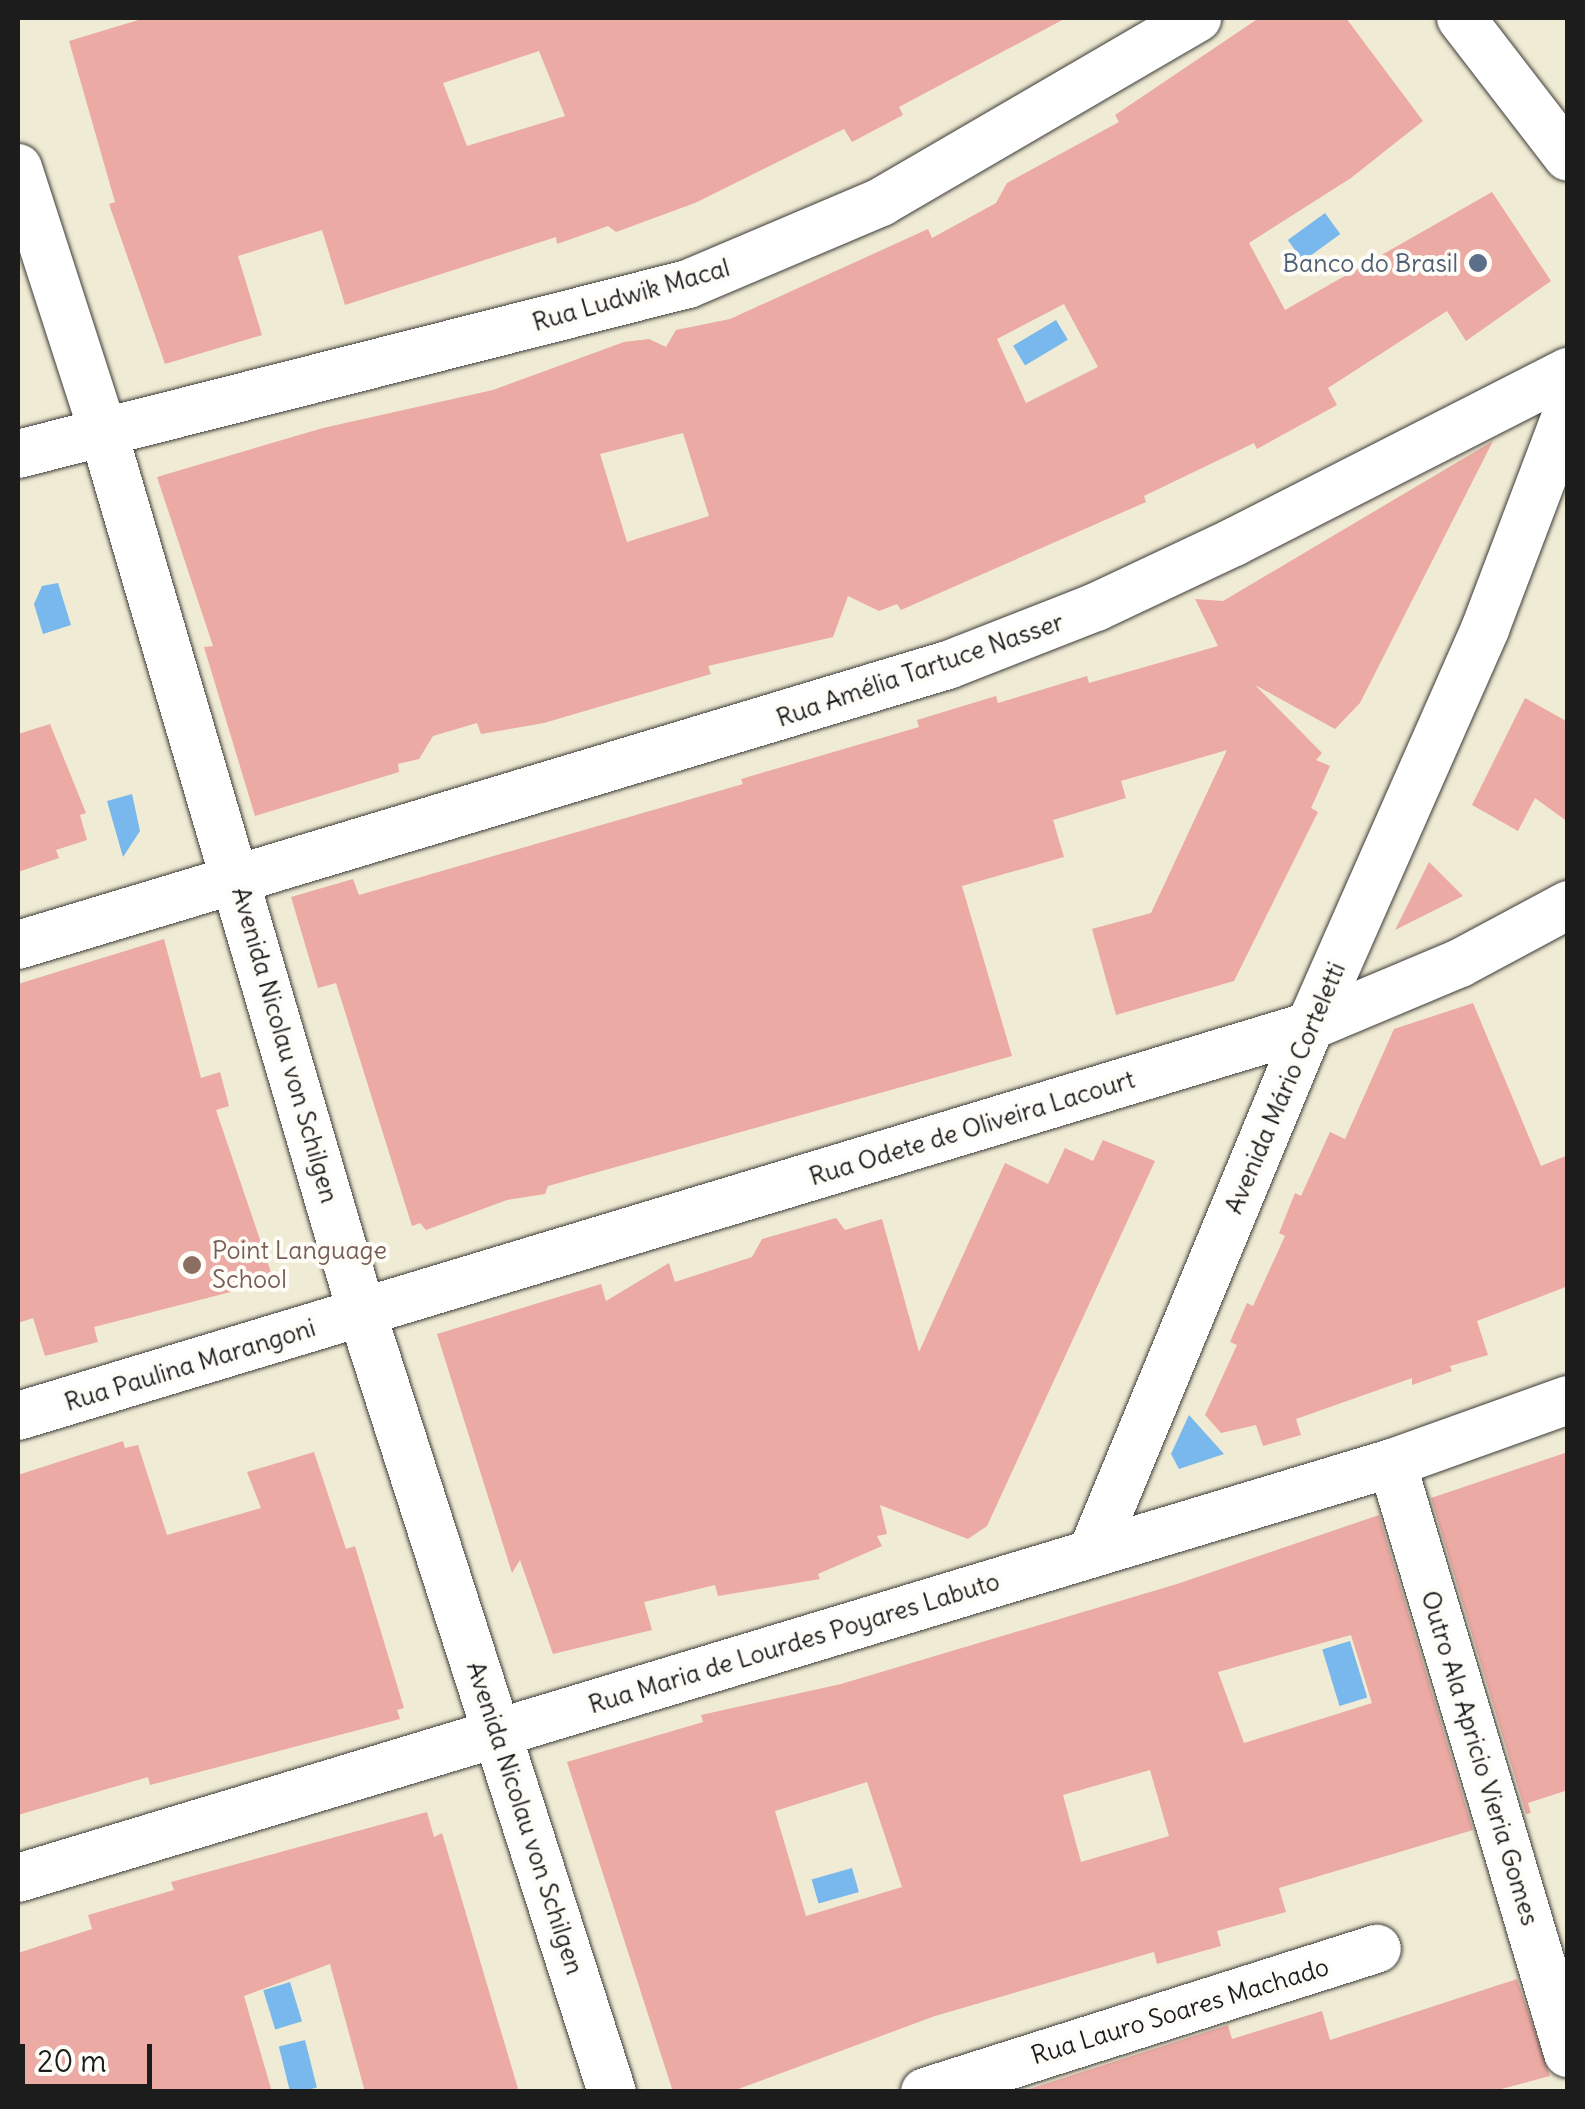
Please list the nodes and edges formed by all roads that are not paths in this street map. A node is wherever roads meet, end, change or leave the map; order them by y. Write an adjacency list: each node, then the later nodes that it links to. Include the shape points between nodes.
1 (1197, 18): 7 (street, Rua Ludwik Macal, via 881,202 688,284)
2 (1461, 18): 3 (street)
3 (1568, 157)
4 (18, 168): 7 (street, Avenida Nicolau von Schilgen)
5 (1568, 372): 11 (street, Rua Amélia Tartuce Nasser, via 1199,558 948,665)
6 (1568, 410): 10 (street, Avenida Mário Corteletti)
7 (103, 431): 8 (street, Rua Ludwik Macal); 11 (street, Avenida Nicolau von Schilgen)
8 (18, 454)
9 (1568, 507): 10 (street, Avenida Mário Corteletti)
10 (1485, 630): 14 (street, Avenida Mário Corteletti)
11 (238, 882): 13 (street, Rua Amélia Tartuce Nasser); 15 (street, Avenida Nicolau von Schilgen)
12 (1568, 905): 14 (street, Rua Odete de Oliveira Lacourt, via 1460,962)
13 (18, 944)
14 (1310, 1026): 15 (street, Rua Odete de Oliveira Lacourt); 19 (street, Avenida Mário Corteletti)
15 (362, 1313): 17 (street, Rua Paulina Marangoni); 20 (street, Avenida Nicolau von Schilgen)
16 (1568, 1400): 18 (street, Rua Maria de Lourdes Poyares Labuto)
17 (18, 1416)
18 (1392, 1463): 19 (street, Rua Maria de Lourdes Poyares Labuto); 23 (street, Outro Ala Apricio Vieria Gomes)
19 (1092, 1550): 20 (street, Rua Maria de Lourdes Poyares Labuto)
20 (499, 1734): 21 (street, Rua Maria de Lourdes Poyares Labuto); 24 (street, Avenida Nicolau von Schilgen)
21 (18, 1878)
22 (1377, 1949): 25 (street, Rua Lauro Soares Machado)
23 (1568, 2053)
24 (612, 2092)
25 (924, 2092)

